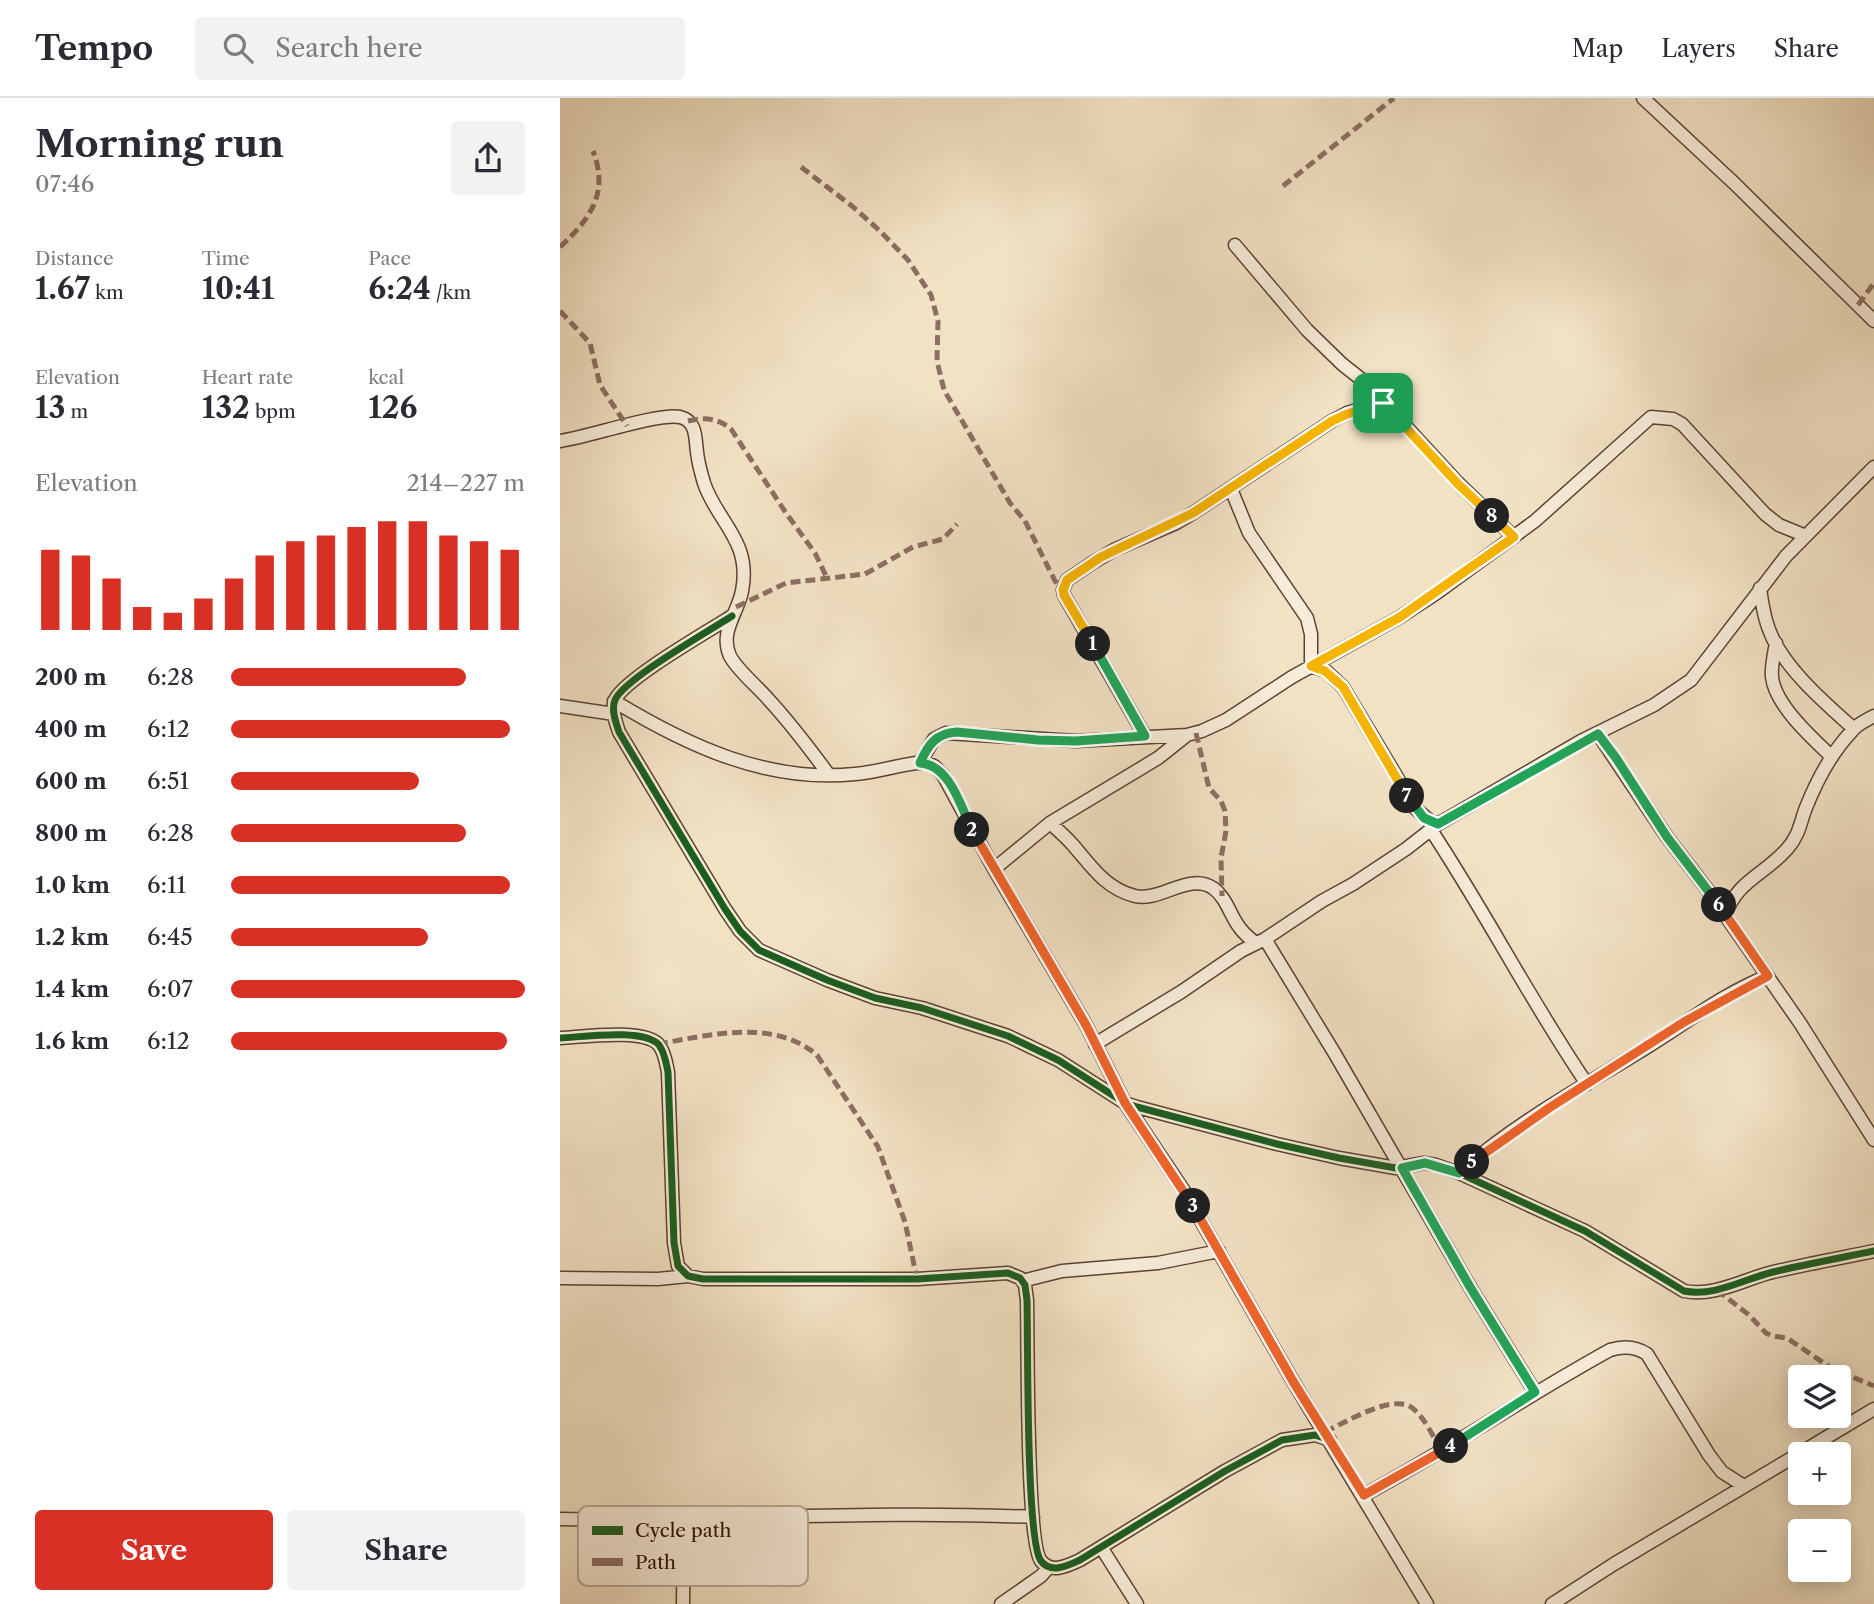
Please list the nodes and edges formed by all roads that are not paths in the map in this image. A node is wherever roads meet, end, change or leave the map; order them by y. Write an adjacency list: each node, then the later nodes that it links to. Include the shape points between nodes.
1 (1643, 98): 3 (street)
2 (1235, 245): 4 (street, via 1307,330)
3 (1874, 321)
4 (1383, 403): 7 (street, via 1332,421); 9 (street)
5 (560, 441): 11 (street, via 662,418 688,421 695,429 706,487 742,558 742,591)
6 (1874, 467): 8 (street)
7 (1231, 489): 13 (street, via 1249,533 1307,618); 21 (street, via 1175,523 1114,550 1071,576 1064,586 1064,595)
8 (1806, 536): 9 (street, via 1765,514 1682,424 1651,417); 10 (street)
9 (1514, 537): 13 (street, via 1400,617)
10 (1760, 589): 12 (street); 19 (street, via 1691,680)
11 (732, 617): 14 (street, via 647,670); 24 (street, via 726,642 731,658 792,724)
12 (1776, 643): 18 (street, via 1824,702); 22 (street, via 1772,665 1775,689)
13 (1311, 666): 20 (street, via 1226,720); 26 (street, via 1325,671 1343,687 1416,809)
14 (614, 701): 16 (street); 24 (street, via 679,738 746,764 790,775)
15 (560, 706): 16 (street)
16 (614, 715): 34 (street, via 618,732 713,892 759,950 875,998 1009,1037 1058,1060)
17 (1874, 716): 18 (street)
18 (1853, 729): 22 (street)
19 (1598, 734): 26 (street); 28 (street)
20 (1187, 735): 21 (street); 25 (street, via 1158,758)
21 (1145, 736): 23 (street, via 1076,741 946,733 934,739)
22 (1832, 757): 28 (street, via 1814,789 1798,834 1786,850 1741,887)
23 (920, 763): 24 (street); 27 (street, via 934,766 943,775)
24 (829, 775)
25 (1050, 823): 27 (street); 29 (street, via 1096,873 1122,891 1148,897 1204,884 1222,896 1239,928)
26 (1435, 827): 29 (street); 33 (street)
27 (994, 869): 32 (street)
28 (1725, 915): 30 (street)
29 (1260, 941): 32 (street); 36 (street)
30 (1768, 976): 33 (street, via 1684,1022); 35 (street)
31 (560, 1038): 40 (street, via 638,1036 653,1040 664,1053 674,1243 678,1266)
32 (1095, 1044): 34 (street)
33 (1587, 1084): 37 (street)
34 (1125, 1103): 36 (street, via 1310,1152); 38 (street)
35 (1874, 1140)
36 (1402, 1168): 37 (street, via 1425,1163); 43 (street)
37 (1459, 1173): 39 (street, via 1585,1231 1669,1283 1694,1293)
38 (1219, 1251): 42 (street, via 1158,1263 1062,1271); 45 (street)
39 (1874, 1251)
40 (688, 1276): 41 (street); 42 (street, via 907,1279 993,1273)
41 (560, 1278)
42 (1023, 1281): 49 (street)
43 (1535, 1392): 46 (street, via 1609,1350 1637,1349 1657,1368 1716,1466); 47 (street)
44 (1874, 1409): 46 (street)
45 (1330, 1440): 47 (street); 52 (street, via 1315,1435 1282,1440)
46 (1744, 1486): 59 (street)
47 (1364, 1495): 58 (street)
48 (808, 1517): 49 (street, via 959,1513)
49 (1033, 1517): 53 (street, via 1037,1553)
50 (560, 1519): 51 (street)
51 (578, 1519)
52 (1101, 1547): 53 (street, via 1070,1565); 57 (street)
53 (1049, 1567): 56 (street)
54 (682, 1586): 55 (street)
55 (682, 1604)
56 (1001, 1604)
57 (1137, 1604)
58 (1427, 1604)
59 (1552, 1604)

